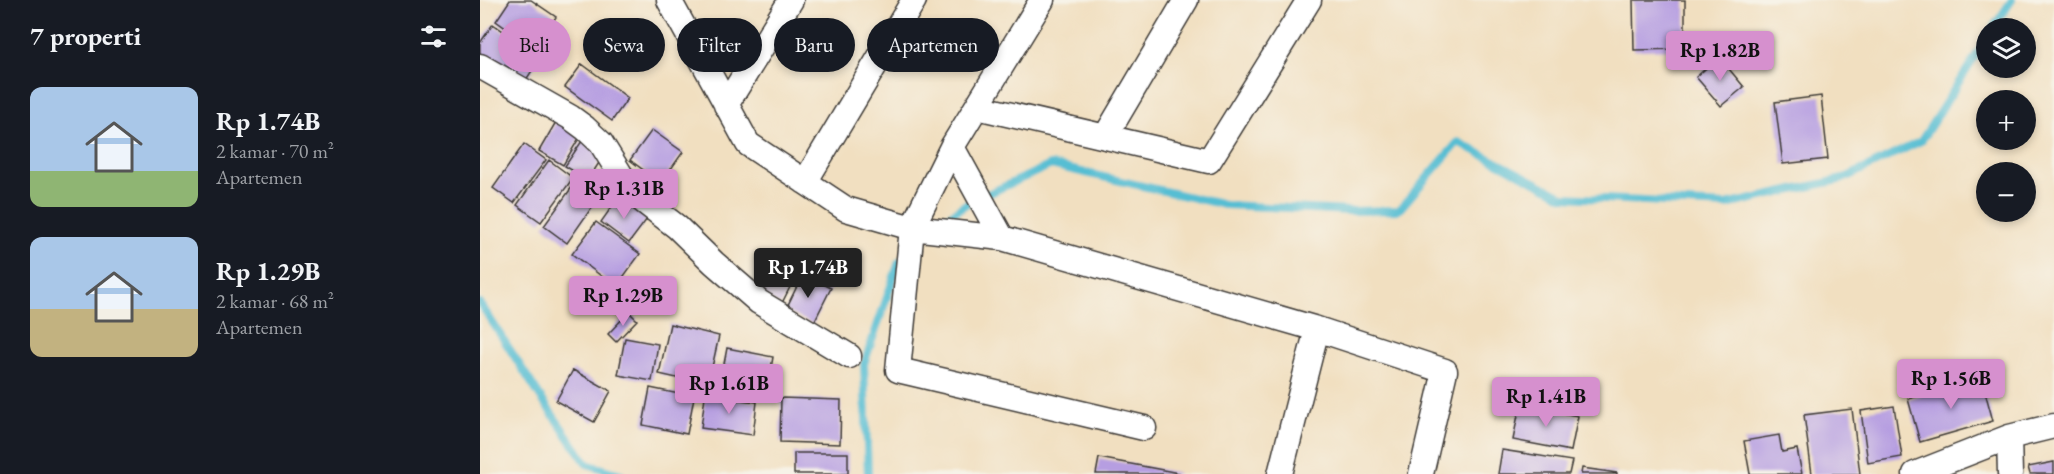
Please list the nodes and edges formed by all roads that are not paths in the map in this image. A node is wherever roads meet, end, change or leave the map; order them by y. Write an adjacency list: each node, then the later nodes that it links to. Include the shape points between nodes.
1 (669, 0): 8 (street)
2 (791, 0): 8 (street)
3 (914, 0): 12 (street)
4 (1042, 0): 9 (street)
5 (1186, 0): 10 (street)
6 (1309, 0): 10 (street, via 1209,161)
7 (480, 66): 16 (street, via 585,128 602,143 627,185 759,302)
8 (726, 105): 12 (street, via 747,144)
9 (977, 107): 10 (street); 11 (street)
10 (1105, 137)
11 (952, 147): 13 (street); 14 (street)
12 (805, 182): 13 (street, via 846,209)
13 (912, 228): 14 (street); 18 (street, via 898,370)
14 (1002, 238): 15 (street)
15 (1317, 329): 20 (street); 21 (street, via 1445,371)
16 (849, 356)
17 (2054, 426): 19 (street)
18 (1144, 428)
19 (2009, 437): 22 (street); 23 (street)
20 (1280, 474)
21 (1421, 474)
22 (1915, 474)
23 (2010, 474)

